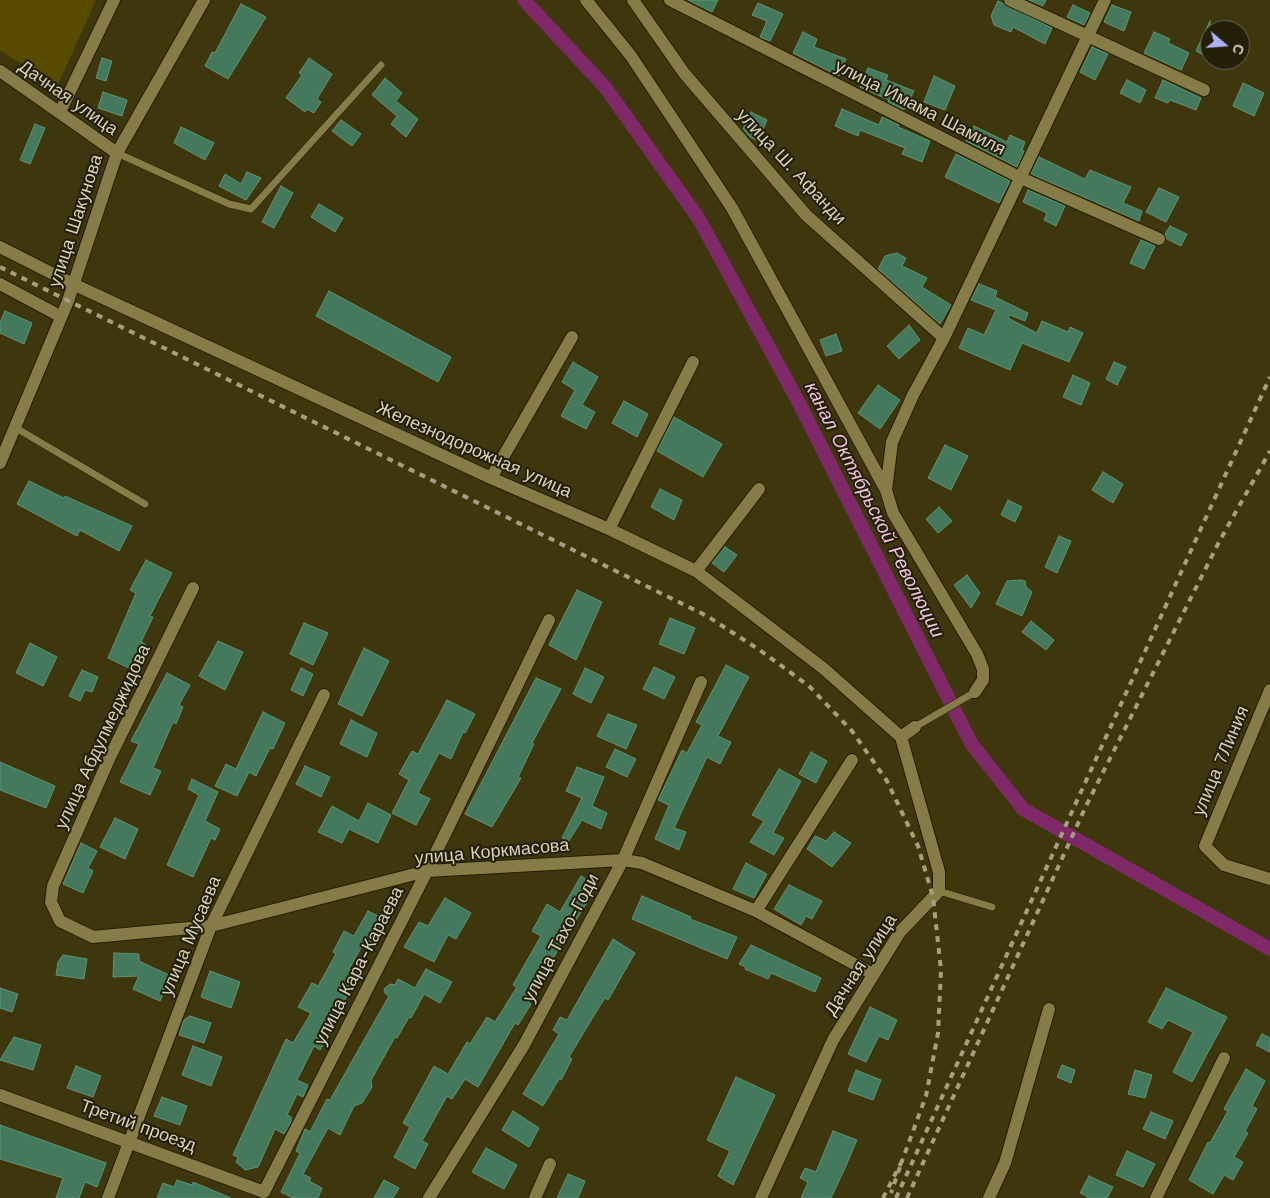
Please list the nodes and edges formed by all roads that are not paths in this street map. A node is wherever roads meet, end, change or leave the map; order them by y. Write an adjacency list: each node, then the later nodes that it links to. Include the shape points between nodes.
1 (114, 0): 12 (street)
2 (204, 0): 13 (street, улица Шакунова)
3 (586, 0): 27 (street, via 631,56 732,208)
4 (633, 0): 21 (street, улица Ш. Афанди, via 684,74 806,215)
5 (670, 0): 14 (street, улица Имама Шамиля)
6 (1010, 0): 8 (street)
7 (1105, 0): 8 (street)
8 (1087, 38): 11 (street); 14 (street)
9 (381, 65): 13 (lane, via 251,209 230,204)
10 (0, 71): 12 (street, Дачная улица)
11 (1204, 90)
12 (60, 112): 13 (street, Дачная улица)
13 (117, 153): 18 (street, улица Шакунова)
14 (1020, 178): 15 (street, улица Имама Шамиля); 21 (street)
15 (1159, 239)
16 (0, 247): 18 (street, Железнодорожная улица)
17 (0, 284): 19 (street)
18 (74, 284): 19 (street, улица Шакунова); 25 (street, Железнодорожная улица)
19 (60, 316): 23 (street, улица Шакунова)
20 (572, 337): 25 (street)
21 (944, 338): 27 (street, via 892,442)
22 (693, 362): 29 (street)
23 (16, 428): 24 (street, улица Шакунова); 28 (lane)
24 (0, 464)
25 (491, 478): 29 (street, Железнодорожная улица)
26 (759, 489): 30 (street)
27 (886, 490): 35 (street, via 900,529 977,654 983,680)
28 (144, 504)
29 (609, 529): 30 (street, Железнодорожная улица)
30 (696, 571): 38 (street, Железнодорожная улица, via 822,668)
31 (193, 588): 44 (street, улица Абдулмеджидова, via 109,759 53,886)
32 (549, 620): 41 (street, улица Кара-Караева)
33 (701, 682): 40 (street, улица Тахо-Годи)
34 (1270, 690): 42 (street, улица 7Линия, via 1204,846 1224,865)
35 (975, 692): 37 (lane)
36 (324, 695): 47 (street, улица Мусаева)
37 (915, 727): 38 (street)
38 (901, 737): 43 (street, via 940,872)
39 (852, 760): 46 (street)
40 (623, 860): 41 (street, улица Коркмасова); 46 (street, улица Коркмасова, via 642,863); 56 (street, улица Тахо-Годи, via 524,1045)
41 (427, 871): 47 (street, улица Коркмасова); 54 (street, улица Кара-Караева)
42 (1270, 879)
43 (939, 891): 45 (lane); 48 (street, Дачная улица, via 900,932)
44 (51, 902): 47 (street, улица Коркмасова, via 60,921 93,937)
45 (992, 907)
46 (756, 911): 48 (street, улица Коркмасова)
47 (211, 926): 52 (street, улица Мусаева)
48 (873, 974): 58 (street, Дачная улица, via 833,1040)
49 (1049, 1009): 59 (street, via 1005,1163)
50 (1224, 1058): 60 (street)
51 (0, 1095): 52 (street, Третий проезд)
52 (130, 1141): 54 (street, Третий проезд); 55 (street, улица Мусаева)
53 (550, 1164): 57 (street)
54 (264, 1192)
55 (108, 1198)
56 (429, 1198)
57 (535, 1198)
58 (761, 1198)
59 (989, 1198)
60 (1156, 1198)

